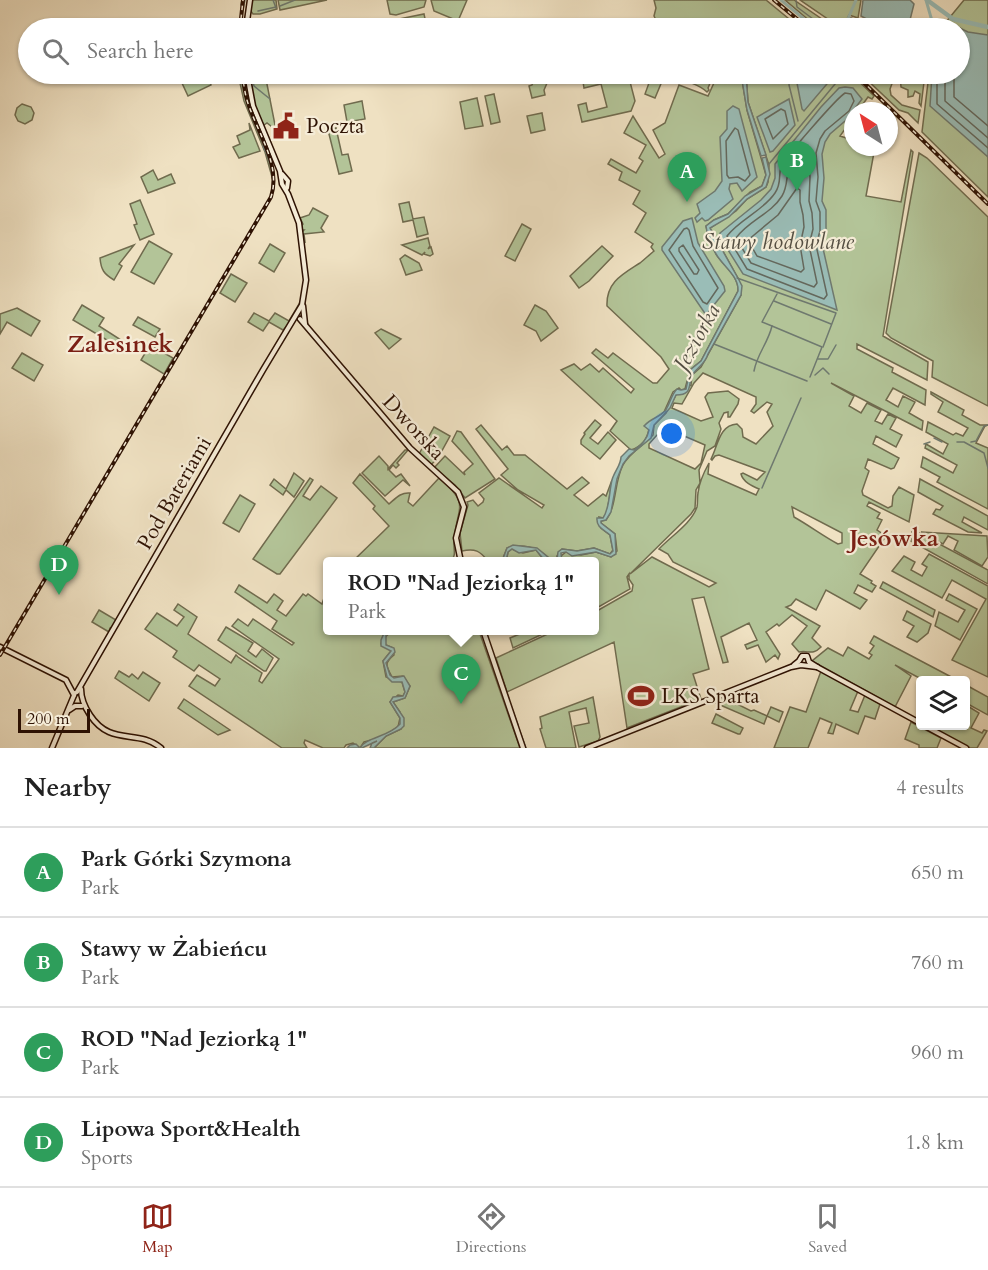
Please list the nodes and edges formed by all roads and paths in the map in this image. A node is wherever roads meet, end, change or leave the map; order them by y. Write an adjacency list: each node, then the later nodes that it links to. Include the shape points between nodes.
1 (250, 0): 2 (street)
2 (247, 18)
3 (249, 84): 4 (street, via 299,223 306,286)
4 (300, 316): 5 (street, Dworska, via 410,448 458,492 464,507 457,535); 10 (street, Pod Bateriami, via 292,322 263,370)
5 (460, 557)
6 (485, 635): 21 (street)
7 (0, 647): 11 (street, via 63,678)
8 (800, 663): 9 (street); 9 (street, via 804,656 809,658); 22 (street)
9 (808, 663): 17 (street)
10 (83, 680): 12 (street, Pod Bateriami); 13 (street, Pod Bateriami)
11 (69, 685): 12 (street); 13 (street)
12 (80, 685): 13 (street, Pod Bateriami)
13 (77, 696): 14 (street); 15 (street); 16 (street)
14 (82, 706): 15 (street); 16 (street)
15 (70, 708): 19 (street)
16 (87, 710): 20 (street, via 105,731 149,741)
17 (916, 720)
18 (932, 730): 23 (street)
19 (52, 748)
20 (161, 748)
21 (523, 748)
22 (587, 748)
23 (966, 748)

